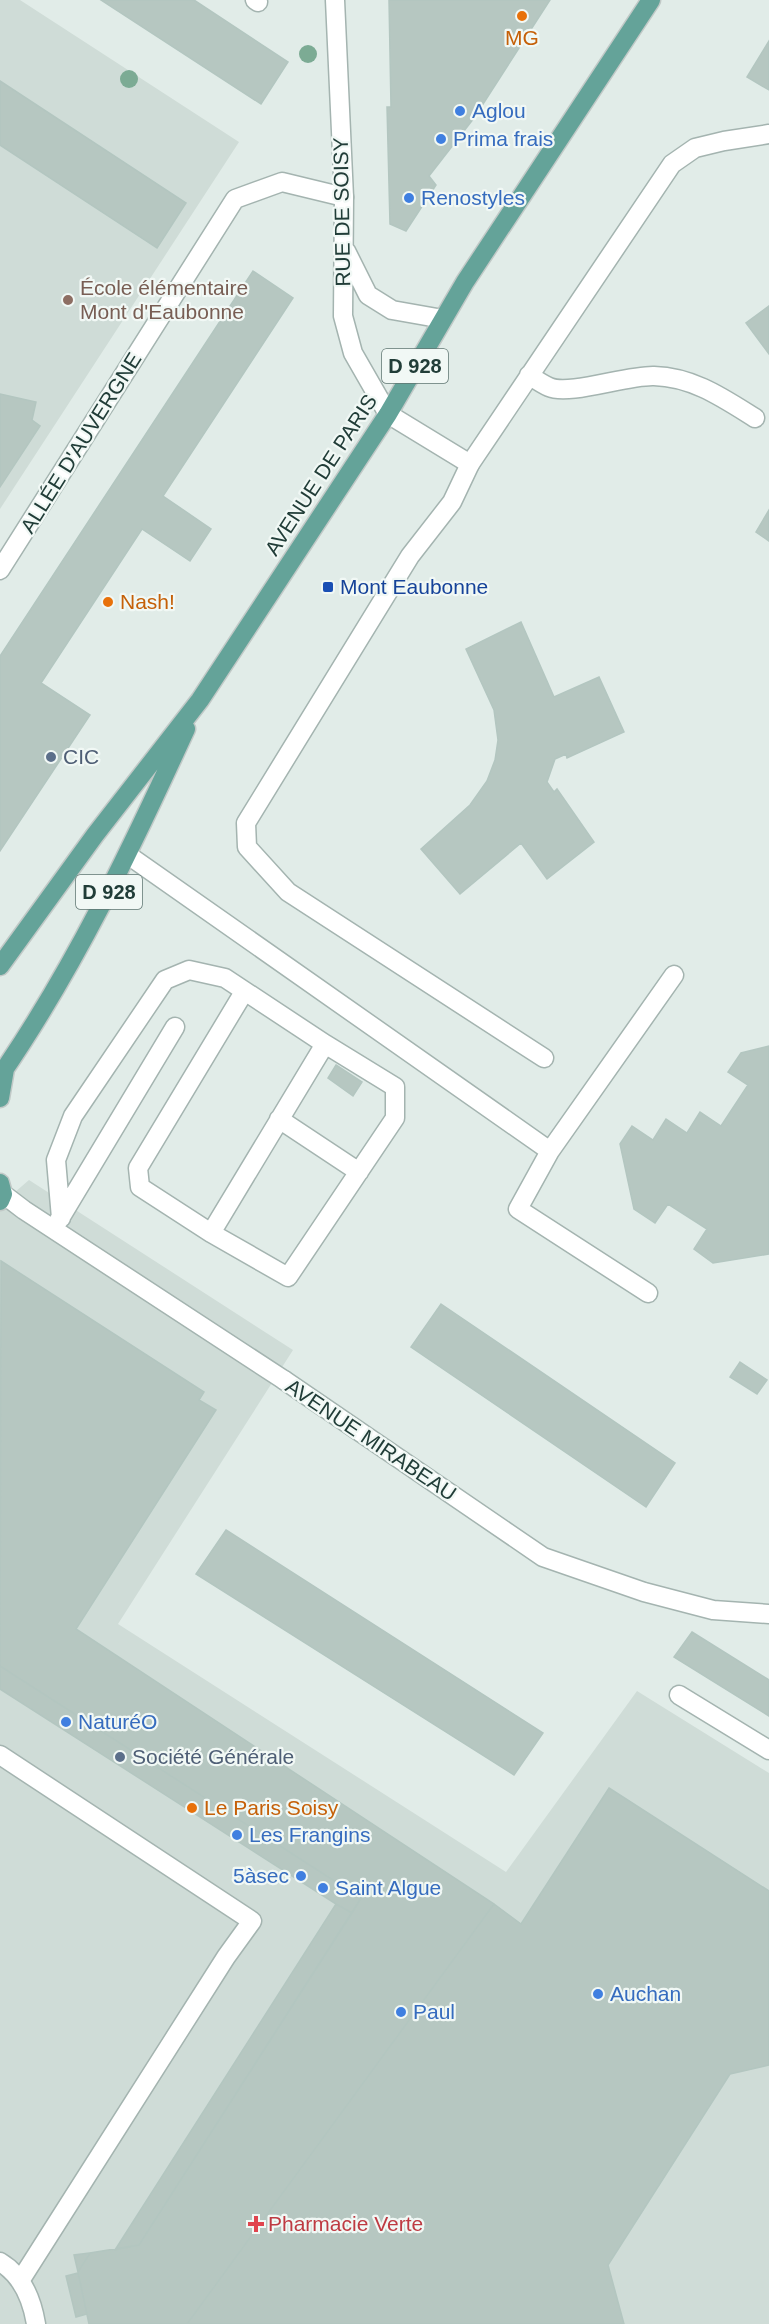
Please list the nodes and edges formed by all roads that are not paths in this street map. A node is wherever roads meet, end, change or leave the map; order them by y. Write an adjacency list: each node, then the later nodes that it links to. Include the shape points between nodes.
1 (335, 0): 4 (street, RUE DE SOISY)
2 (651, 0): 6 (main road, AVENUE DE PARIS / D 928)
3 (769, 134): 7 (street, via 695,148 672,164)
4 (344, 197): 5 (street, RUE DE SOISY); 11 (street, ALLÉE D'AUVERGNE, via 282,182 235,199)
5 (344, 247): 6 (street, via 368,295 392,310); 8 (street, RUE DE SOISY, via 343,316 356,361)
6 (443, 319): 8 (main road, AVENUE DE PARIS / D 928)
7 (529, 375): 9 (street, via 550,388 566,389 624,378 680,379 712,391); 10 (street)
8 (388, 414): 10 (street); 12 (main road, AVENUE DE PARIS / D 928)
9 (755, 418)
10 (470, 464): 19 (street, via 452,502 410,556 246,823 247,847 288,892)
11 (0, 570)
12 (200, 700): 13 (main road, AVENUE DE PARIS / D 928); 14 (main road, AVENUE DE PARIS / D 928, via 94,835)
13 (128, 855): 20 (main road, AVENUE DE PARIS / D 928, via 82,944); 23 (street)
14 (0, 966)
15 (674, 975): 23 (street)
16 (244, 992): 18 (street); 26 (street, via 225,978 189,970 165,980 73,1116 56,1161); 27 (street, via 138,1168 140,1187)
17 (175, 1027): 26 (street)
18 (325, 1044): 22 (street); 24 (street, via 395,1087 394,1118)
19 (544, 1058)
20 (2, 1072): 21 (main road)
21 (0, 1098)
22 (279, 1119): 24 (street); 27 (street)
23 (550, 1151): 28 (street, via 518,1209)
24 (359, 1172): 27 (street, via 288,1277)
25 (1, 1193): 26 (street, AVENUE MIRABEAU)
26 (57, 1223): 29 (street, AVENUE MIRABEAU, via 543,1557 644,1592 722,1612)
27 (211, 1233)
28 (648, 1293)
29 (769, 1614)
30 (679, 1695): 31 (street)
31 (769, 1750)
32 (0, 1755): 34 (street, via 252,1921)
33 (0, 2262): 34 (street)
34 (20, 2281): 35 (street, via 33,2305)
35 (36, 2324)

